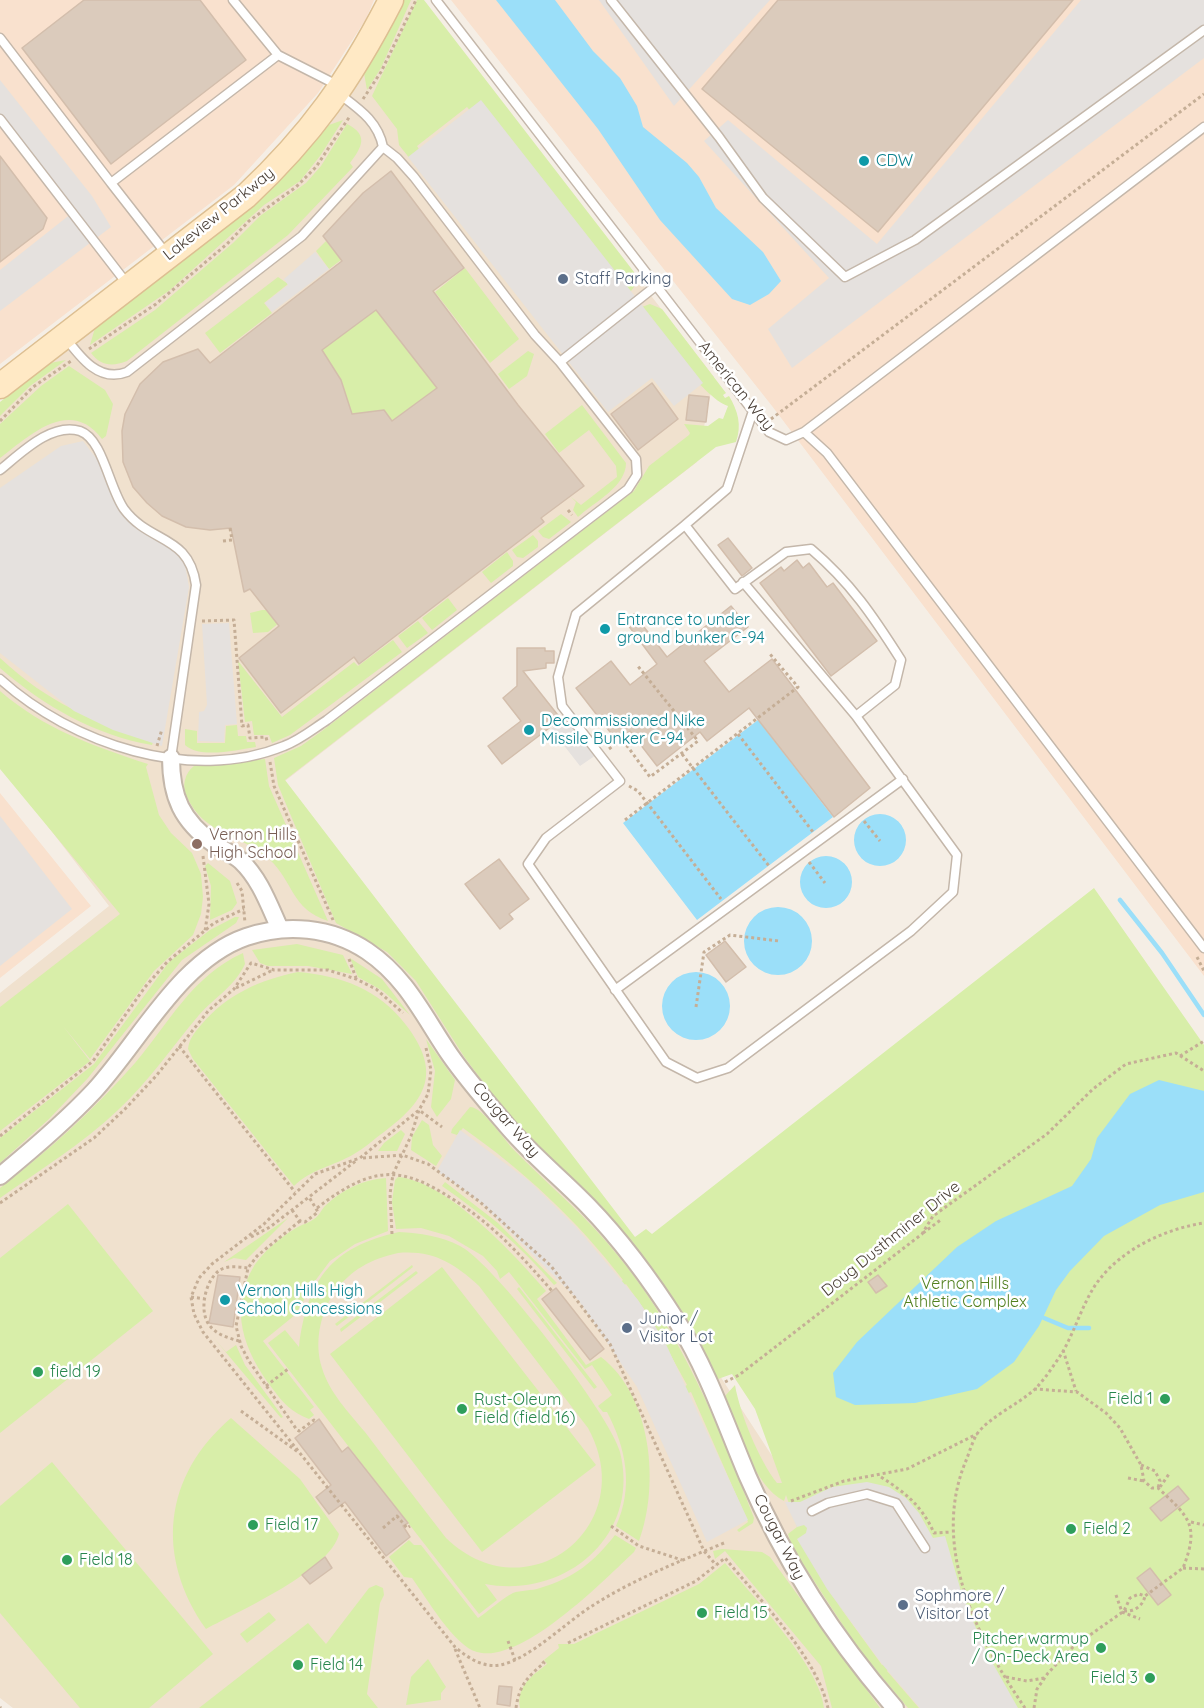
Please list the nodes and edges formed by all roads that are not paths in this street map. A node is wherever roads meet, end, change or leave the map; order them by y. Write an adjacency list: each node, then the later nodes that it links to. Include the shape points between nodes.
1 (233, 0): 7 (lane)
2 (391, 0): 8 (street, Lakeview Parkway)
3 (436, 0): 14 (lane, American Way)
4 (611, 0): 5 (lane, via 763,198 845,278 915,240)
5 (1204, 30)
6 (0, 38): 12 (lane)
7 (278, 55): 8 (lane); 12 (lane)
8 (340, 90): 11 (lane, via 380,132); 13 (street, Lakeview Parkway, via 282,162 246,196)
9 (0, 120): 15 (lane)
10 (1204, 127): 20 (lane, American Way)
11 (383, 147): 16 (lane, via 302,236 135,369 117,376 101,373 79,356); 17 (lane, via 408,171 534,335)
12 (111, 183): 13 (lane)
13 (168, 256): 15 (street, Lakeview Parkway)
14 (657, 285): 17 (lane); 19 (lane, American Way)
15 (129, 286): 16 (street, Lakeview Parkway)
16 (65, 336): 18 (street, Lakeview Parkway)
17 (560, 362): 26 (lane, via 636,459 637,475 628,489 304,736 268,751 236,758)
18 (0, 386)
19 (753, 411): 20 (lane, American Way, via 769,432 786,440); 22 (lane, via 727,489)
20 (804, 432): 29 (lane, via 826,453)
21 (0, 470): 26 (lane, via 46,436 72,430 89,436 97,446 111,487 129,515 186,553 195,577)
22 (685, 525): 23 (lane, via 735,589); 30 (lane, via 576,614 558,677 562,706 620,781 546,838 528,864)
23 (743, 582): 25 (lane); 25 (lane, via 786,552 811,549 841,574 901,660 895,685)
24 (0, 680): 26 (lane, via 72,727 132,750)
25 (856, 716): 27 (lane)
26 (171, 758): 28 (street, via 171,784 185,817 240,861 258,881)
27 (903, 779): 30 (lane); 30 (lane, via 957,855 953,892 911,931 728,1068 697,1078 666,1062)
28 (280, 929): 31 (street, Cougar Way, via 246,937 197,965 93,1092); 34 (street, Cougar Way, via 304,928 340,937 394,973 417,1000 450,1055 503,1122 623,1246 680,1325 712,1389 748,1478 799,1579 846,1650)
29 (1204, 948)
30 (615, 990)
31 (0, 1176)
32 (812, 1511): 33 (lane, via 867,1494 896,1503)
33 (925, 1548)
34 (895, 1708)

